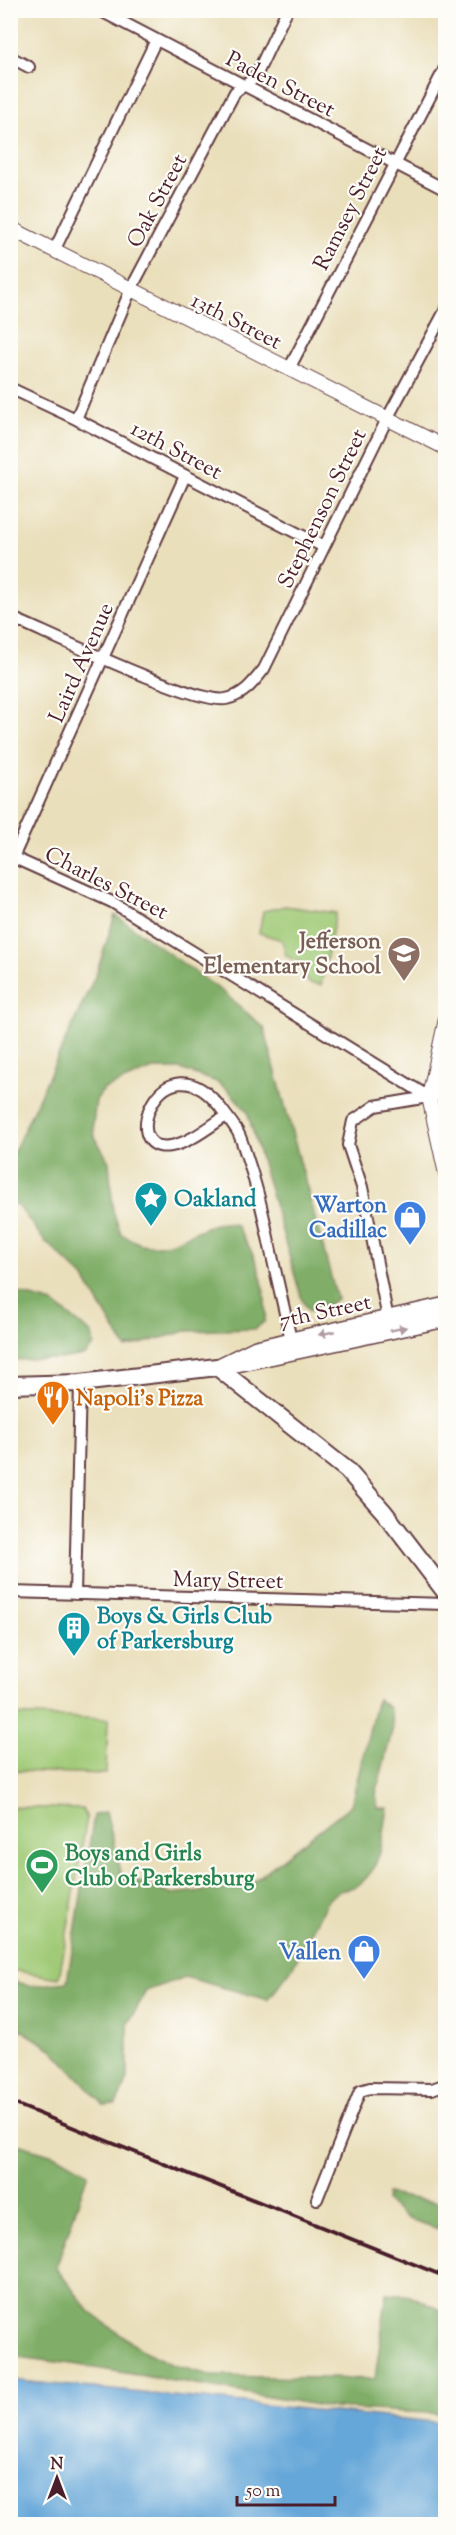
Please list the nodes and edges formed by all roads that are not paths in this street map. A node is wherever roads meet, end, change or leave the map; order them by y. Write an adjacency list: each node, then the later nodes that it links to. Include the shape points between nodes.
1 (99, 10): 3 (street, Paden Street)
2 (287, 10): 7 (street, Oak Street, via 255,78)
3 (156, 40): 7 (street, Paden Street); 11 (street)
4 (10, 57): 6 (street)
5 (446, 66): 8 (street, Ramsey Street)
6 (29, 67)
7 (244, 86): 8 (street, Paden Street); 12 (street, Oak Street, via 235,92)
8 (394, 163): 9 (street, Paden Street); 15 (street, Ramsey Street)
9 (446, 190)
10 (10, 228): 11 (street, 13th Street)
11 (54, 250): 12 (street, 13th Street)
12 (131, 290): 15 (street, 13th Street); 17 (street, Oak Street)
13 (446, 309): 14 (street, Stephenson Street)
14 (442, 323): 18 (street, Stephenson Street)
15 (289, 369): 18 (street, 13th Street)
16 (10, 388): 17 (street, 12th Street)
17 (76, 419): 20 (street, 12th Street)
18 (387, 419): 19 (street, 13th Street); 21 (street, Stephenson Street)
19 (446, 448)
20 (185, 476): 21 (street, 12th Street); 23 (street, Laird Avenue)
21 (324, 547): 23 (street, Stephenson Street, via 264,669 245,692 223,700 190,692)
22 (10, 616): 23 (street, Stephenson Street)
23 (103, 658): 24 (street, Laird Avenue)
24 (11, 858): 27 (street, Charles Street, via 112,902)
25 (446, 1019): 27 (street)
26 (446, 1094): 27 (street)
27 (429, 1096): 29 (street); 31 (street, via 375,1106 353,1121 348,1145 362,1187)
28 (226, 1116): 28 (street, via 209,1093 183,1084 163,1089 156,1096 145,1120 146,1131 152,1142 160,1147 170,1146); 33 (street, via 237,1130 257,1186)
29 (446, 1174)
30 (446, 1305): 31 (main road, 7th Street)
31 (388, 1319): 33 (main road, 7th Street, one-way to 33)
32 (446, 1319): 34 (main road, 7th Street, one-way to 32)
33 (291, 1340): 34 (main road, 7th Street, via 256,1347)
34 (218, 1367): 35 (main road, 7th Street); 38 (main road, via 347,1470)
35 (80, 1383): 36 (main road, 7th Street); 39 (street)
36 (10, 1385)
37 (10, 1592): 39 (street, Mary Street)
38 (446, 1593)
39 (75, 1594): 40 (street, Mary Street)
40 (446, 1604)
41 (446, 2084): 42 (street, via 432,2089 360,2091)
42 (317, 2199)

